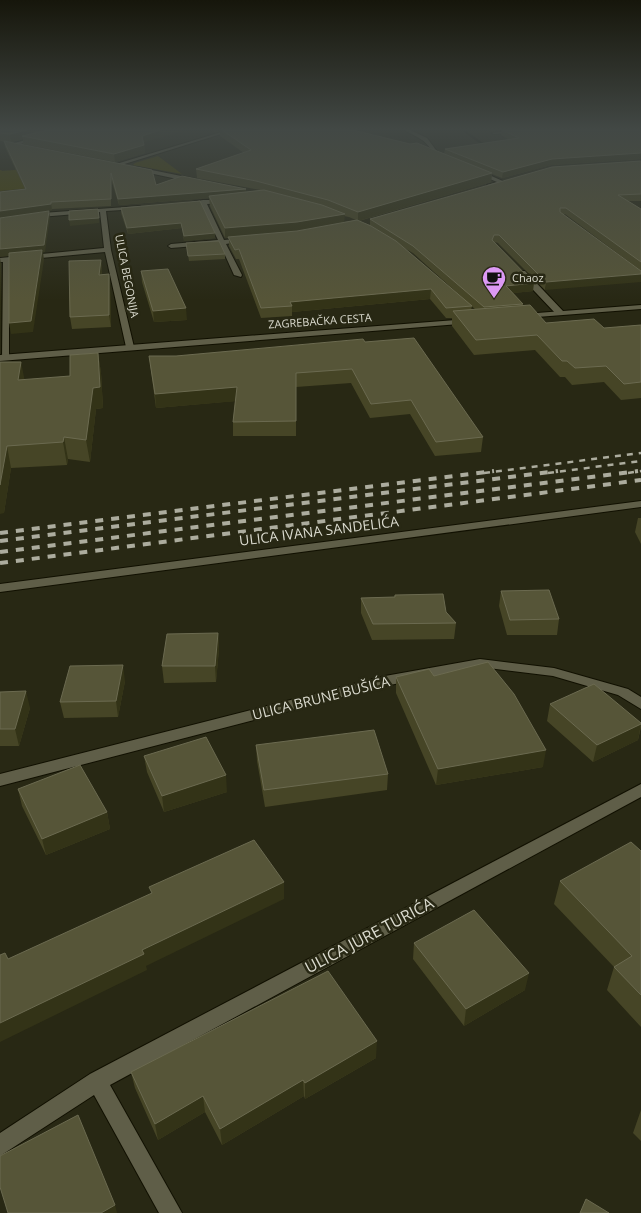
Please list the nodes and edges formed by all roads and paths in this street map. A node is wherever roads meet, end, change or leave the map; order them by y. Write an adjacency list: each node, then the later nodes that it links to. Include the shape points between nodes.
1 (488, 187): 2 (street)
2 (484, 188)
3 (238, 200): 4 (street)
4 (203, 202): 5 (street); 10 (street)
5 (173, 204)
6 (143, 207): 7 (street)
7 (103, 210): 8 (street); 12 (street, ULICA BEGONIJA)
8 (0, 221)
9 (250, 240): 10 (street)
10 (222, 242): 11 (street); 15 (street)
11 (171, 246)
12 (108, 250): 13 (street); 20 (street, ULICA BEGONIJA)
13 (3, 260): 21 (street)
14 (515, 266): 17 (street)
15 (238, 275)
16 (641, 307): 17 (street)
17 (560, 314): 18 (street)
18 (516, 317)
19 (480, 320): 20 (street, ZAGREBAČKA CESTA)
20 (130, 347): 21 (street, ZAGREBAČKA CESTA)
21 (2, 357)
22 (641, 504): 23 (street, ULICA IVANA SANDELIĆA)
23 (0, 588)
24 (641, 704): 25 (street, ULICA BRUNE BUŠIĆA, via 623,692 554,672 480,663 385,681)
25 (0, 780)
26 (641, 790): 27 (street, ULICA JURE TURIĆA)
27 (97, 1081): 28 (street, ULICA JURE TURIĆA); 29 (street)
28 (0, 1145)
29 (171, 1213)

